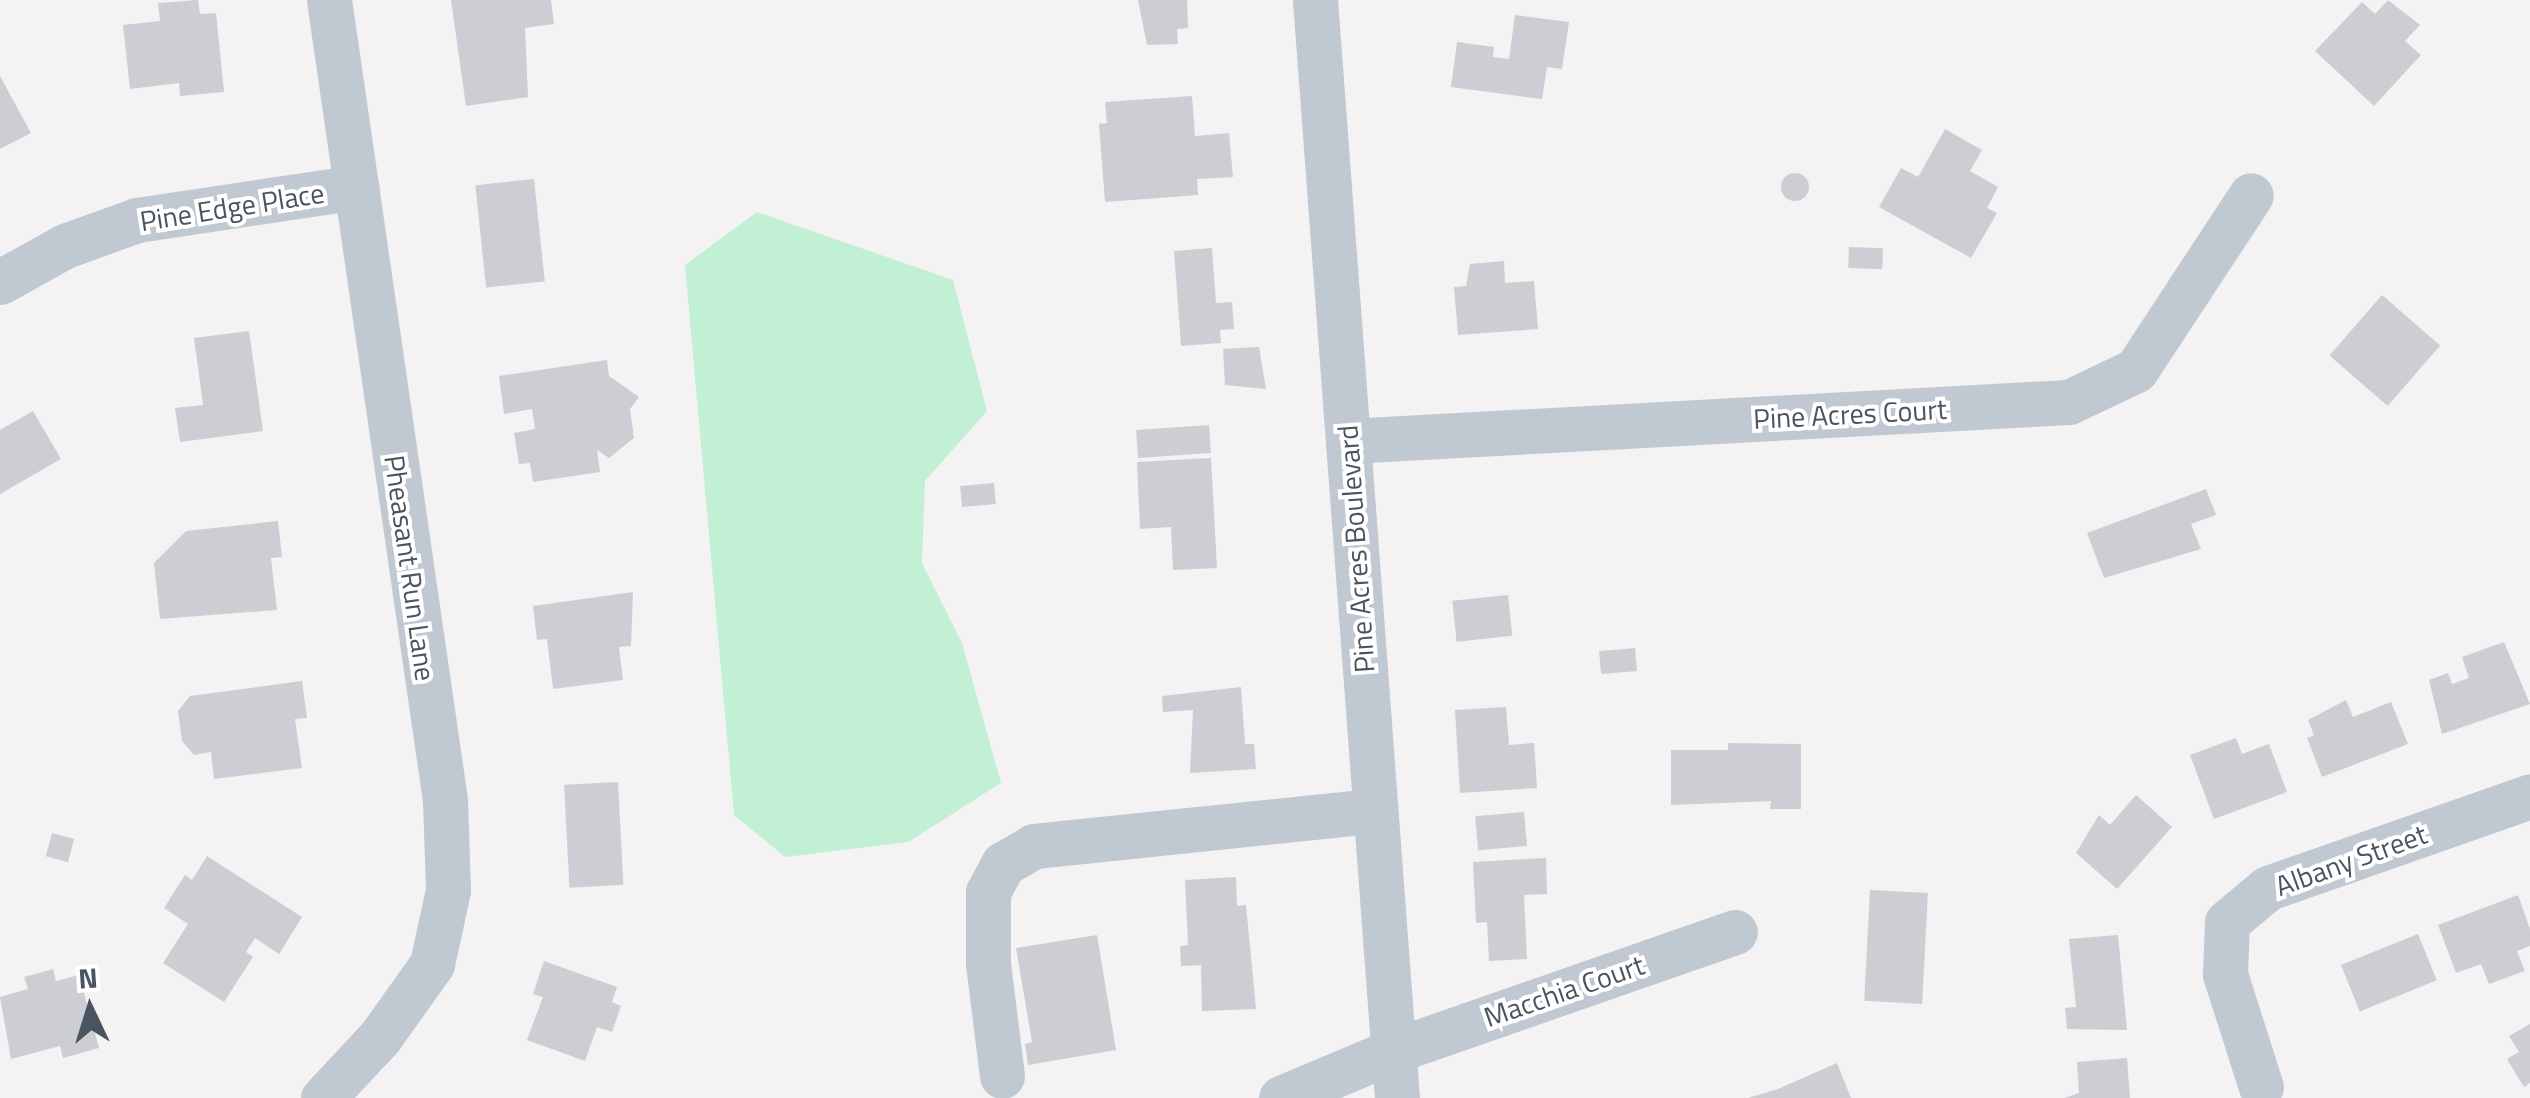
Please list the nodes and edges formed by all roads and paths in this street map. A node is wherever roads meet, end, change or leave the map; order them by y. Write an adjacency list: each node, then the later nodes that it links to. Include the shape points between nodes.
1 (329, 0): 3 (street, Pheasant Run Lane)
2 (1315, 0): 6 (street, Pine Acres Boulevard)
3 (356, 187): 5 (street, Pine Edge Place, via 137,220 65,246); 13 (street, Pheasant Run Lane, via 445,800 448,890 432,964 380,1037)
4 (2252, 195): 6 (street, Pine Acres Court, via 2136,370 2069,402)
5 (0, 282)
6 (1348, 440): 8 (street, Pine Acres Boulevard)
7 (2530, 796): 12 (street, Albany Street, via 2268,888 2227,922 2225,974)
8 (1375, 811): 10 (street, Pine Acres Boulevard); 11 (street, via 1034,846 1003,864 988,892 988,962)
9 (1735, 932): 10 (street, Macchia Court)
10 (1394, 1051): 14 (street, Macchia Court); 15 (street, Pine Acres Boulevard)
11 (1002, 1076)
12 (2261, 1087)
13 (324, 1098)
14 (1281, 1098)
15 (1397, 1098)

